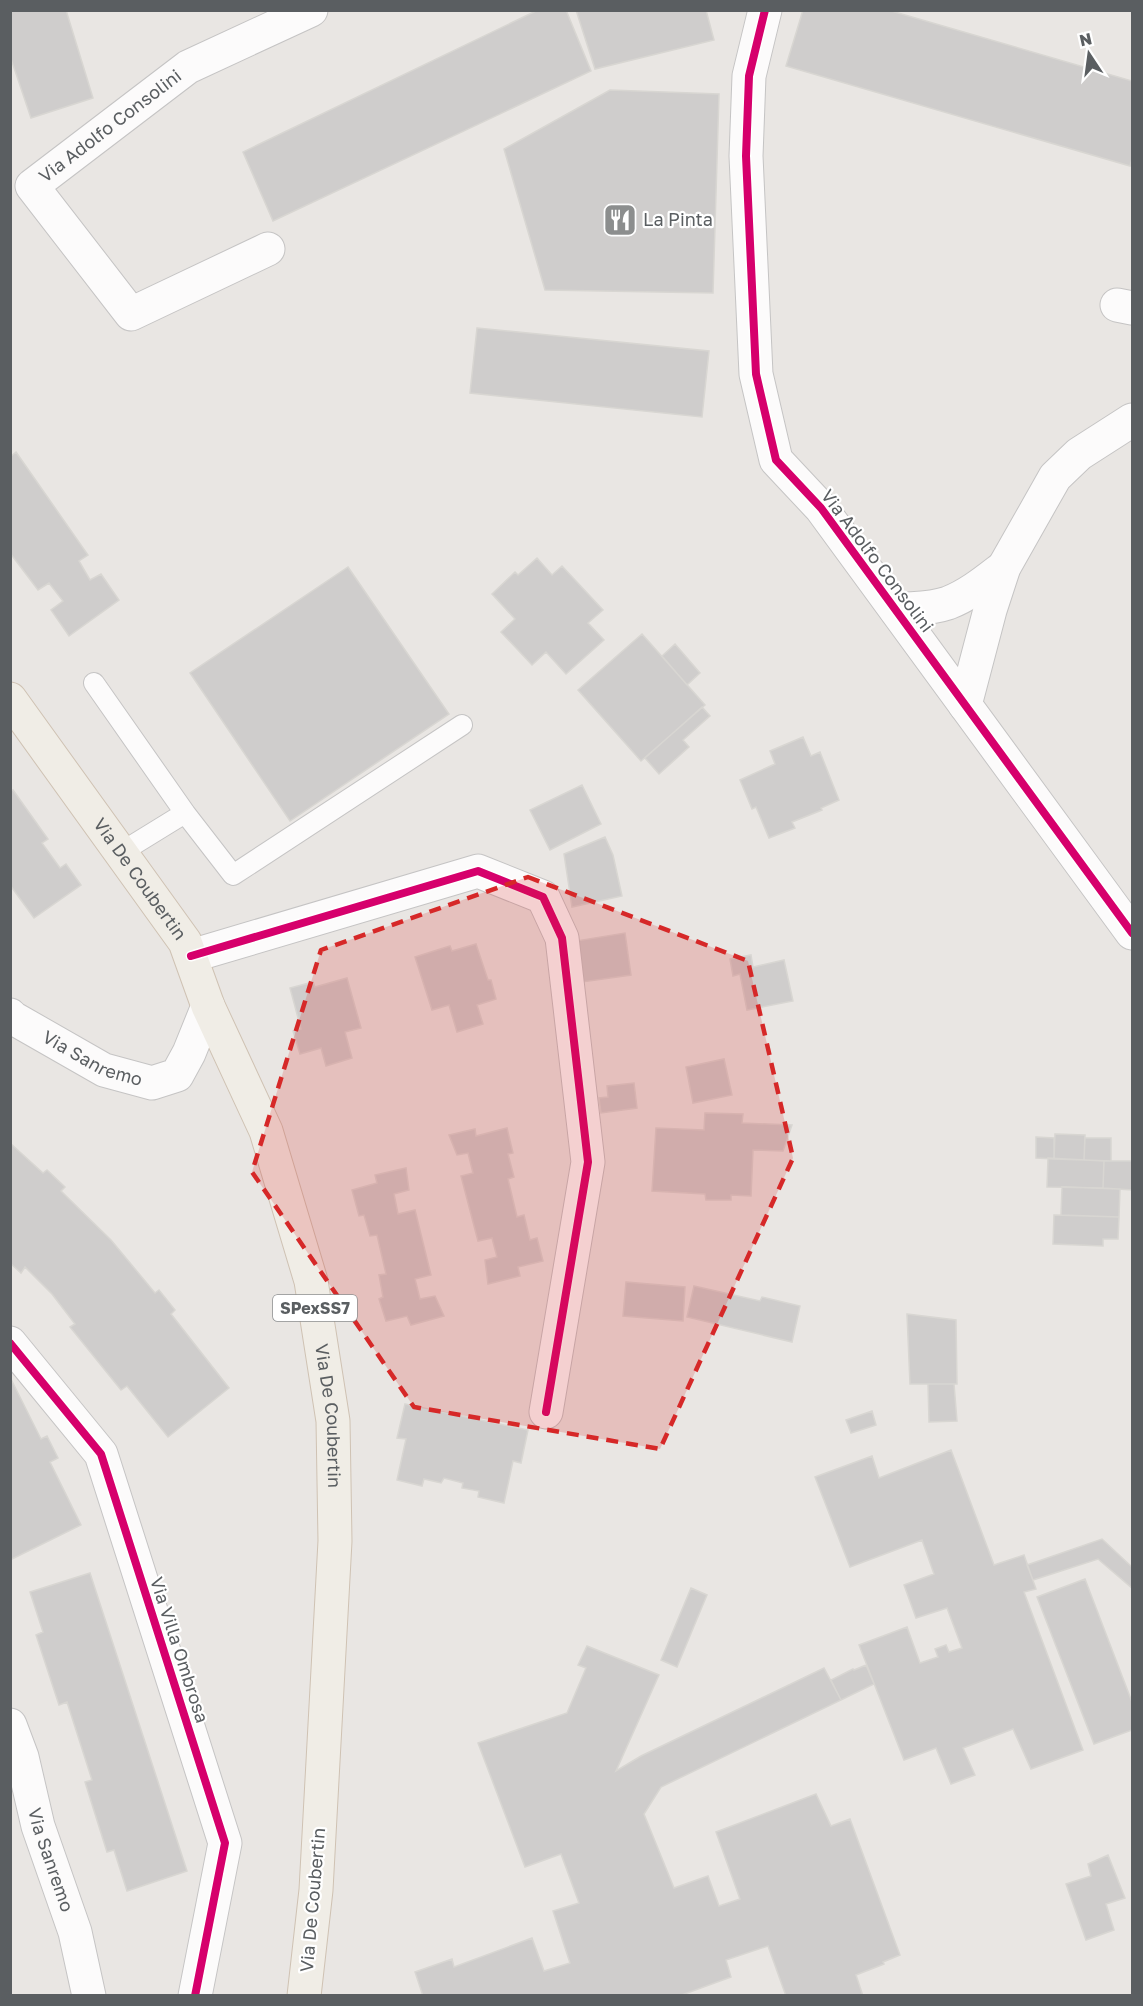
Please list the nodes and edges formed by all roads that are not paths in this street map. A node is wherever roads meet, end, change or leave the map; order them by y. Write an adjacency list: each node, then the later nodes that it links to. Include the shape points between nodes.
1 (311, 10): 3 (street, Via Adolfo Consolini, via 188,67 32,186 131,314)
2 (765, 10): 6 (street, Via Adolfo Consolini, via 749,76 746,156 756,374 776,460 821,508)
3 (268, 249)
4 (1132, 420): 5 (street, via 1078,454 1055,477)
5 (1004, 567): 6 (street, via 948,603); 9 (street)
6 (896, 610): 9 (street, Via Adolfo Consolini)
7 (94, 683): 11 (lane)
8 (10, 699): 12 (main road, Via De Coubertin / SPexSS7)
9 (965, 705): 13 (street, Via Adolfo Consolini)
10 (462, 725): 11 (lane, via 233,875)
11 (185, 813): 12 (lane)
12 (120, 854): 14 (main road, Via De Coubertin / SPexSS7, via 185,942)
13 (1132, 933)
14 (191, 956): 15 (main road, Via De Coubertin / SPexSS7); 18 (street, via 478,872 543,897 562,938 588,1162)
15 (208, 1006): 16 (street, Via Sanremo, via 177,1074 152,1083 104,1070); 22 (main road, Via De Coubertin / SPexSS7, via 266,1131 311,1281 333,1421 335,1541 316,1890)
16 (10, 1015)
17 (10, 1343): 21 (street, Via Villa Ombrosa, via 101,1454 225,1843)
18 (546, 1412)
19 (10, 1725): 20 (street, Via Sanremo, via 22,1756 38,1826 75,1932)
20 (88, 1995)
21 (195, 1995)
22 (304, 1995)

